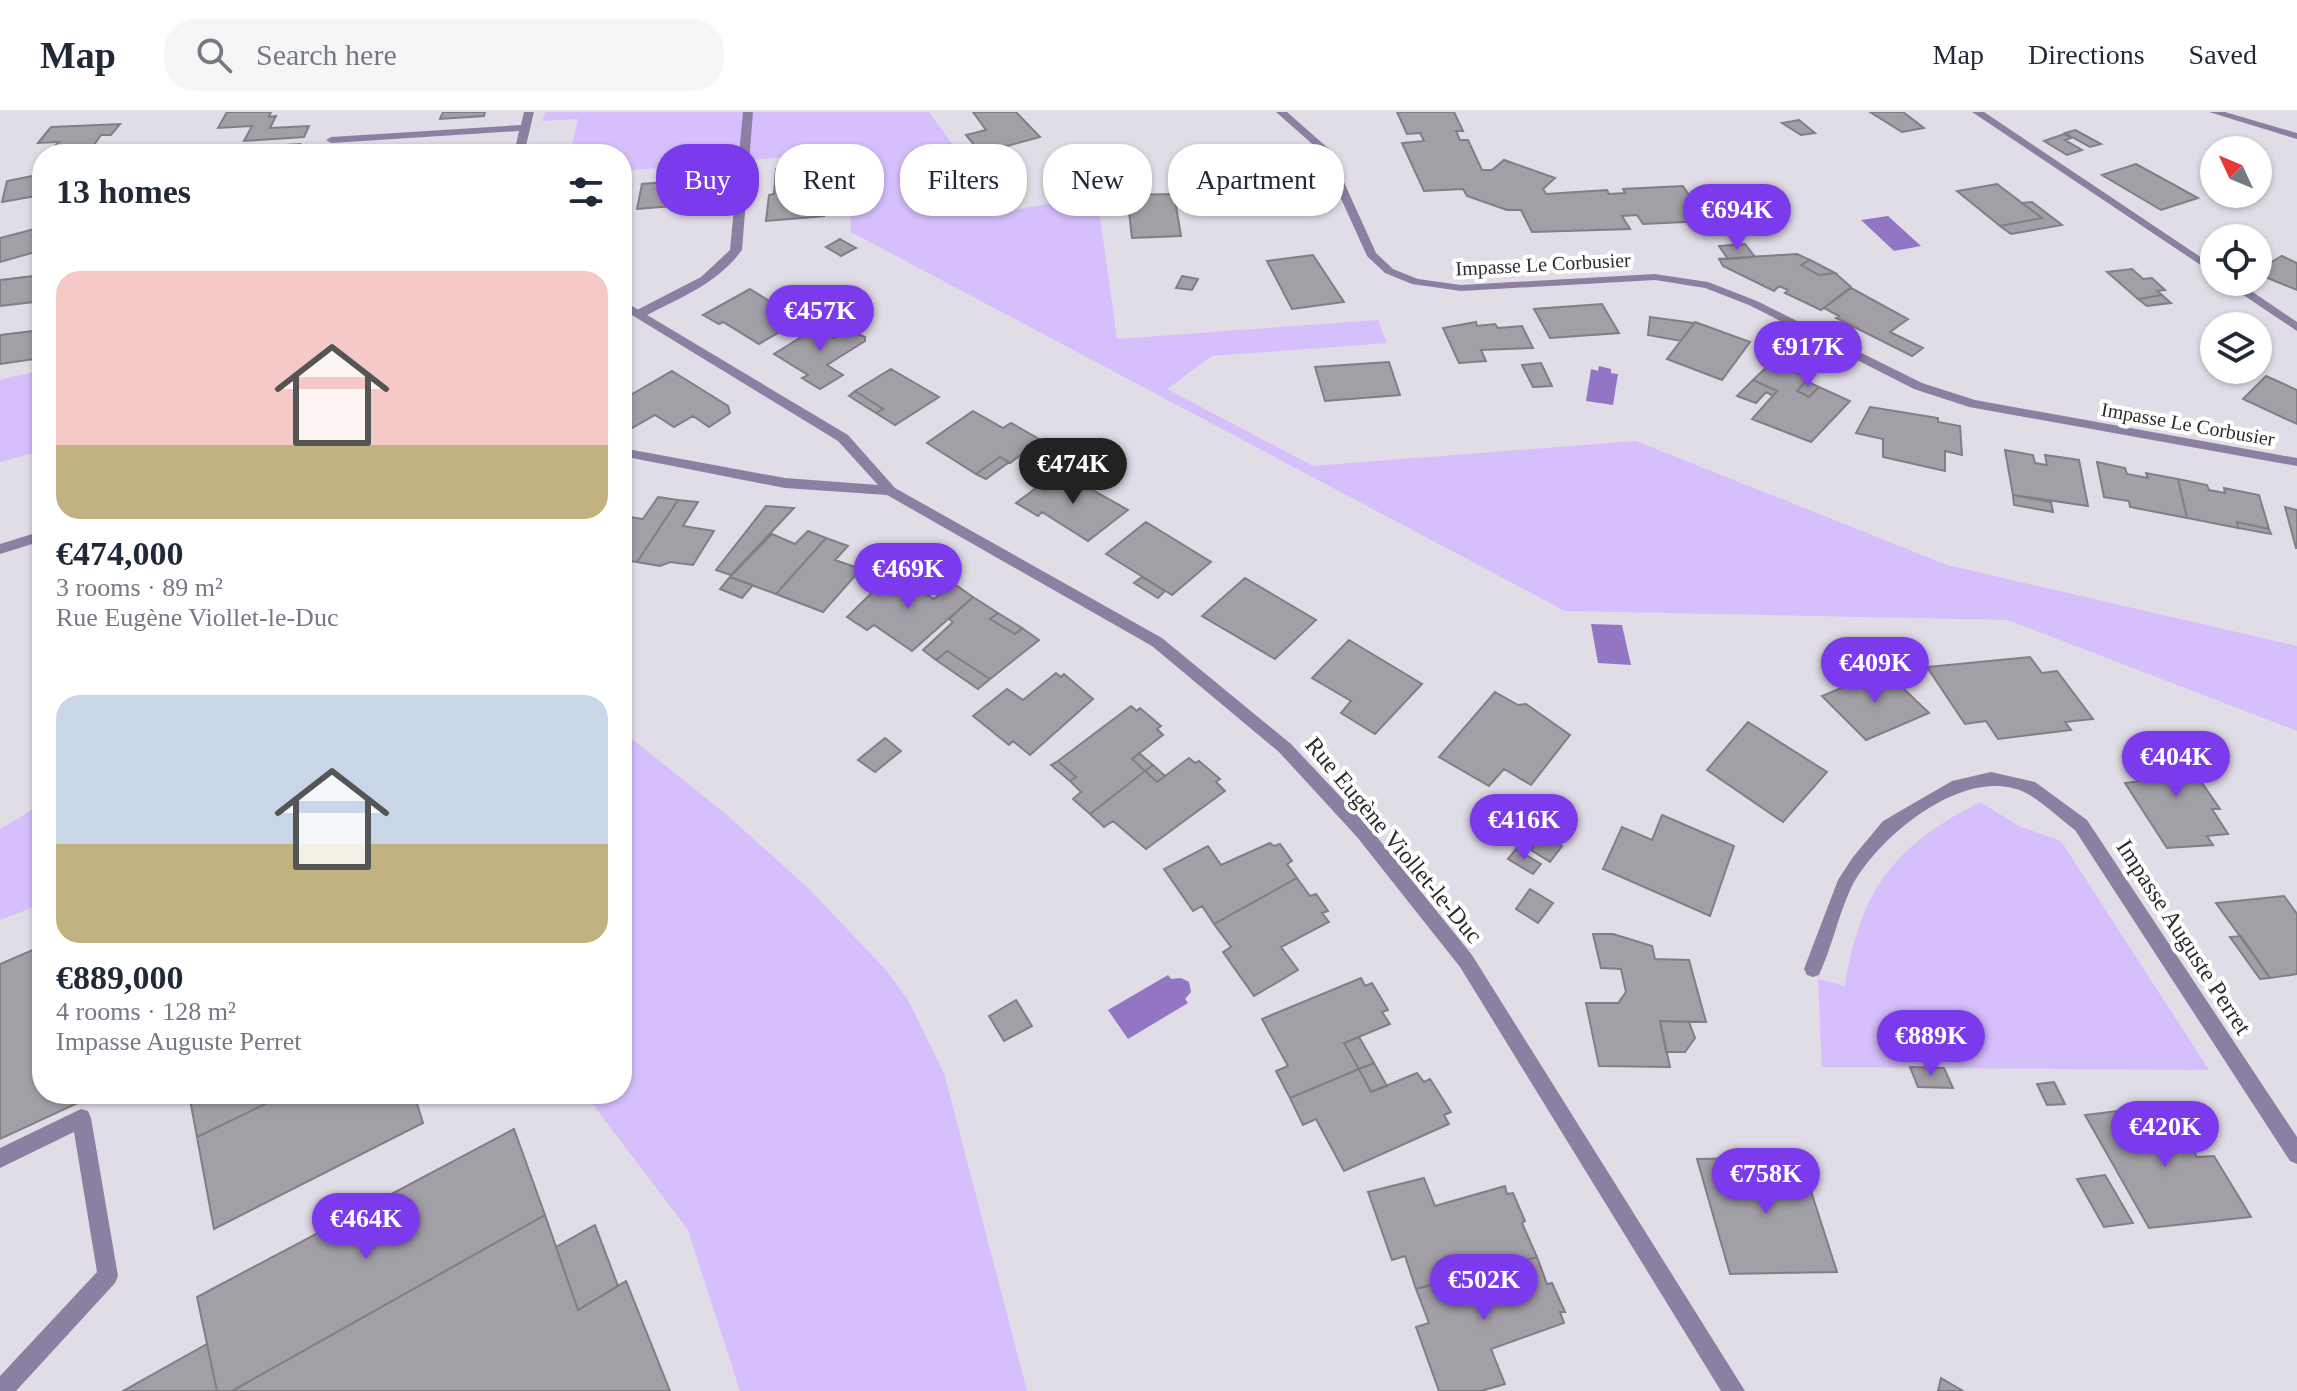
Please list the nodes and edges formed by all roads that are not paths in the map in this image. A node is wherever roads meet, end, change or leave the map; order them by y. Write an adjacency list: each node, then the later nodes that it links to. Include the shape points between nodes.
1 (529, 112): 6 (street)
2 (748, 112): 13 (street, via 736,250 713,274)
3 (1281, 112): 16 (street, Impasse Le Corbusier, via 1324,149 1371,254 1389,271 1416,282 1461,288 1655,277 1708,285 1918,386 1973,404)
4 (1977, 112): 10 (street)
5 (2214, 112): 7 (street)
6 (524, 128): 8 (street); 9 (street)
7 (2297, 136)
8 (331, 140)
9 (521, 144)
10 (2200, 262)
11 (2251, 296): 14 (street)
12 (632, 310): 13 (street)
13 (639, 314): 17 (street, via 843,438)
14 (2296, 326)
15 (632, 453): 17 (street, Rue Eugène Viollet-le-Duc, via 785,483)
16 (2297, 462)
17 (890, 491): 24 (street, Rue Eugène Viollet-le-Duc, via 1157,642 1285,748 1363,832 1466,961)
18 (32, 539): 19 (street)
19 (0, 549)
20 (1813, 969): 21 (street, Impasse Auguste Perret, via 1844,885 1889,826 1958,786 1991,779 2029,787 2081,825)
21 (2297, 1154)
22 (0, 1158): 23 (street, via 81,1118 108,1276)
23 (1, 1391)
24 (1734, 1391)

